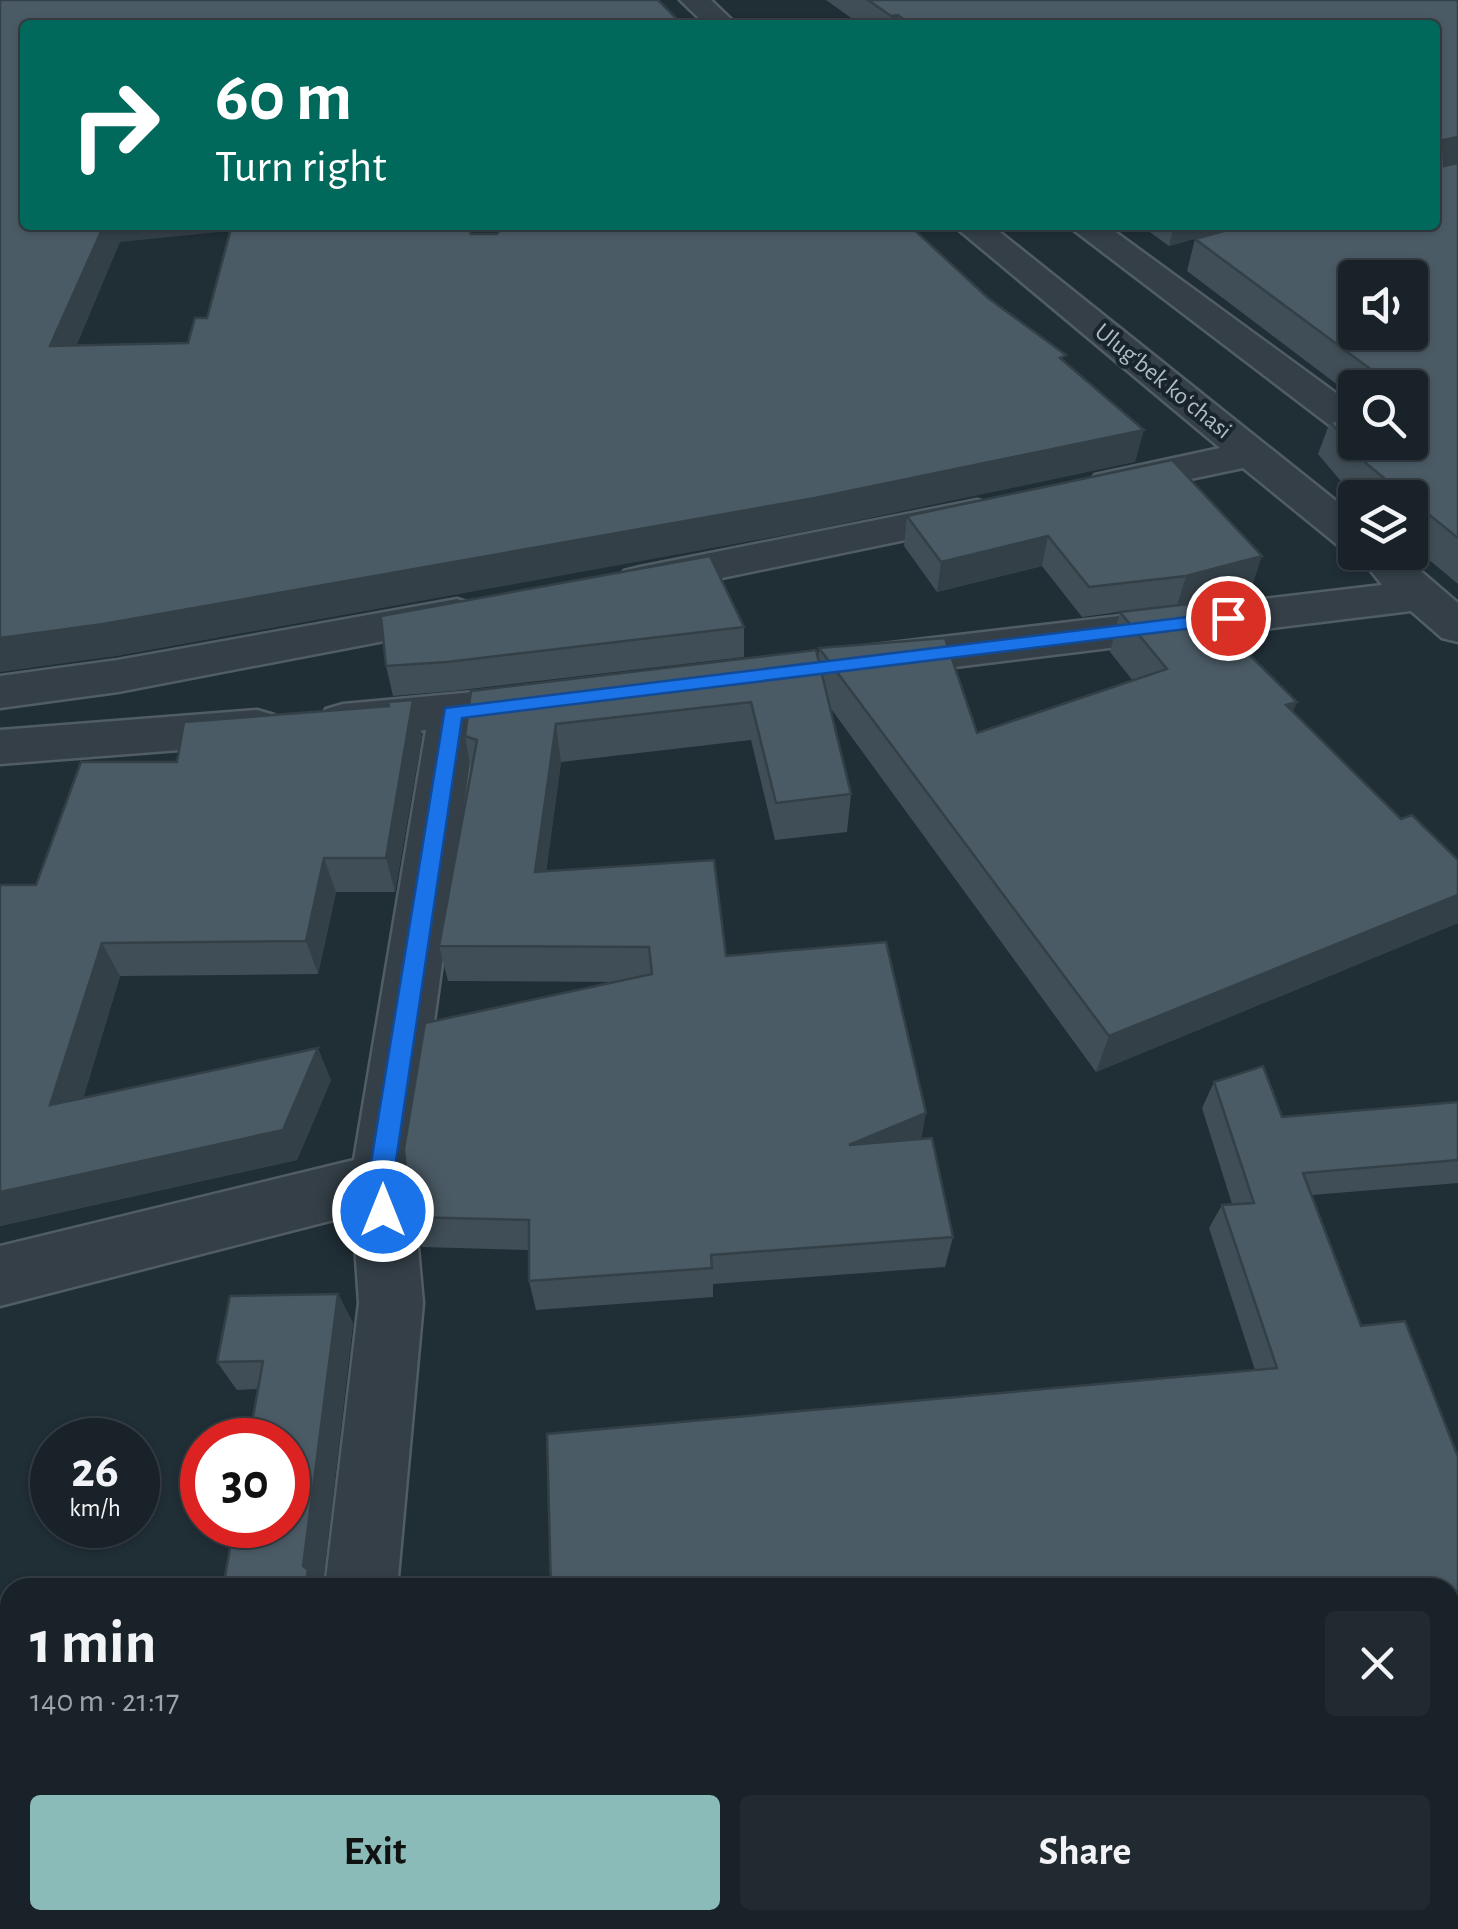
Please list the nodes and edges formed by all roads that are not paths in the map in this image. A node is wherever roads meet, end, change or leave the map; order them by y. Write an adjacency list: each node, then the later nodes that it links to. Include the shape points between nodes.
1 (694, 0): 2 (street)
2 (718, 20)
3 (981, 230): 6 (street, Ulugʻbek koʻchasi)
4 (1085, 230): 6 (street)
5 (1181, 258): 6 (street)
6 (1101, 282): 7 (street); 8 (street, Ulugʻbek koʻchasi)
7 (1338, 416)
8 (1254, 453): 9 (street); 11 (street, Ulugʻbek koʻchasi)
9 (1078, 491)
10 (1020, 504): 13 (street)
11 (1338, 524)
12 (1393, 570): 14 (street)
13 (609, 586)
14 (1422, 595): 16 (street); 17 (street)
15 (491, 608): 18 (street)
16 (1458, 627)
17 (829, 667)
18 (0, 692)
19 (591, 696): 20 (street)
20 (452, 712): 21 (street); 22 (street)
21 (0, 747)
22 (381, 1181): 23 (street); 24 (street, via 391,1303)
23 (0, 1276)
24 (362, 1578)

